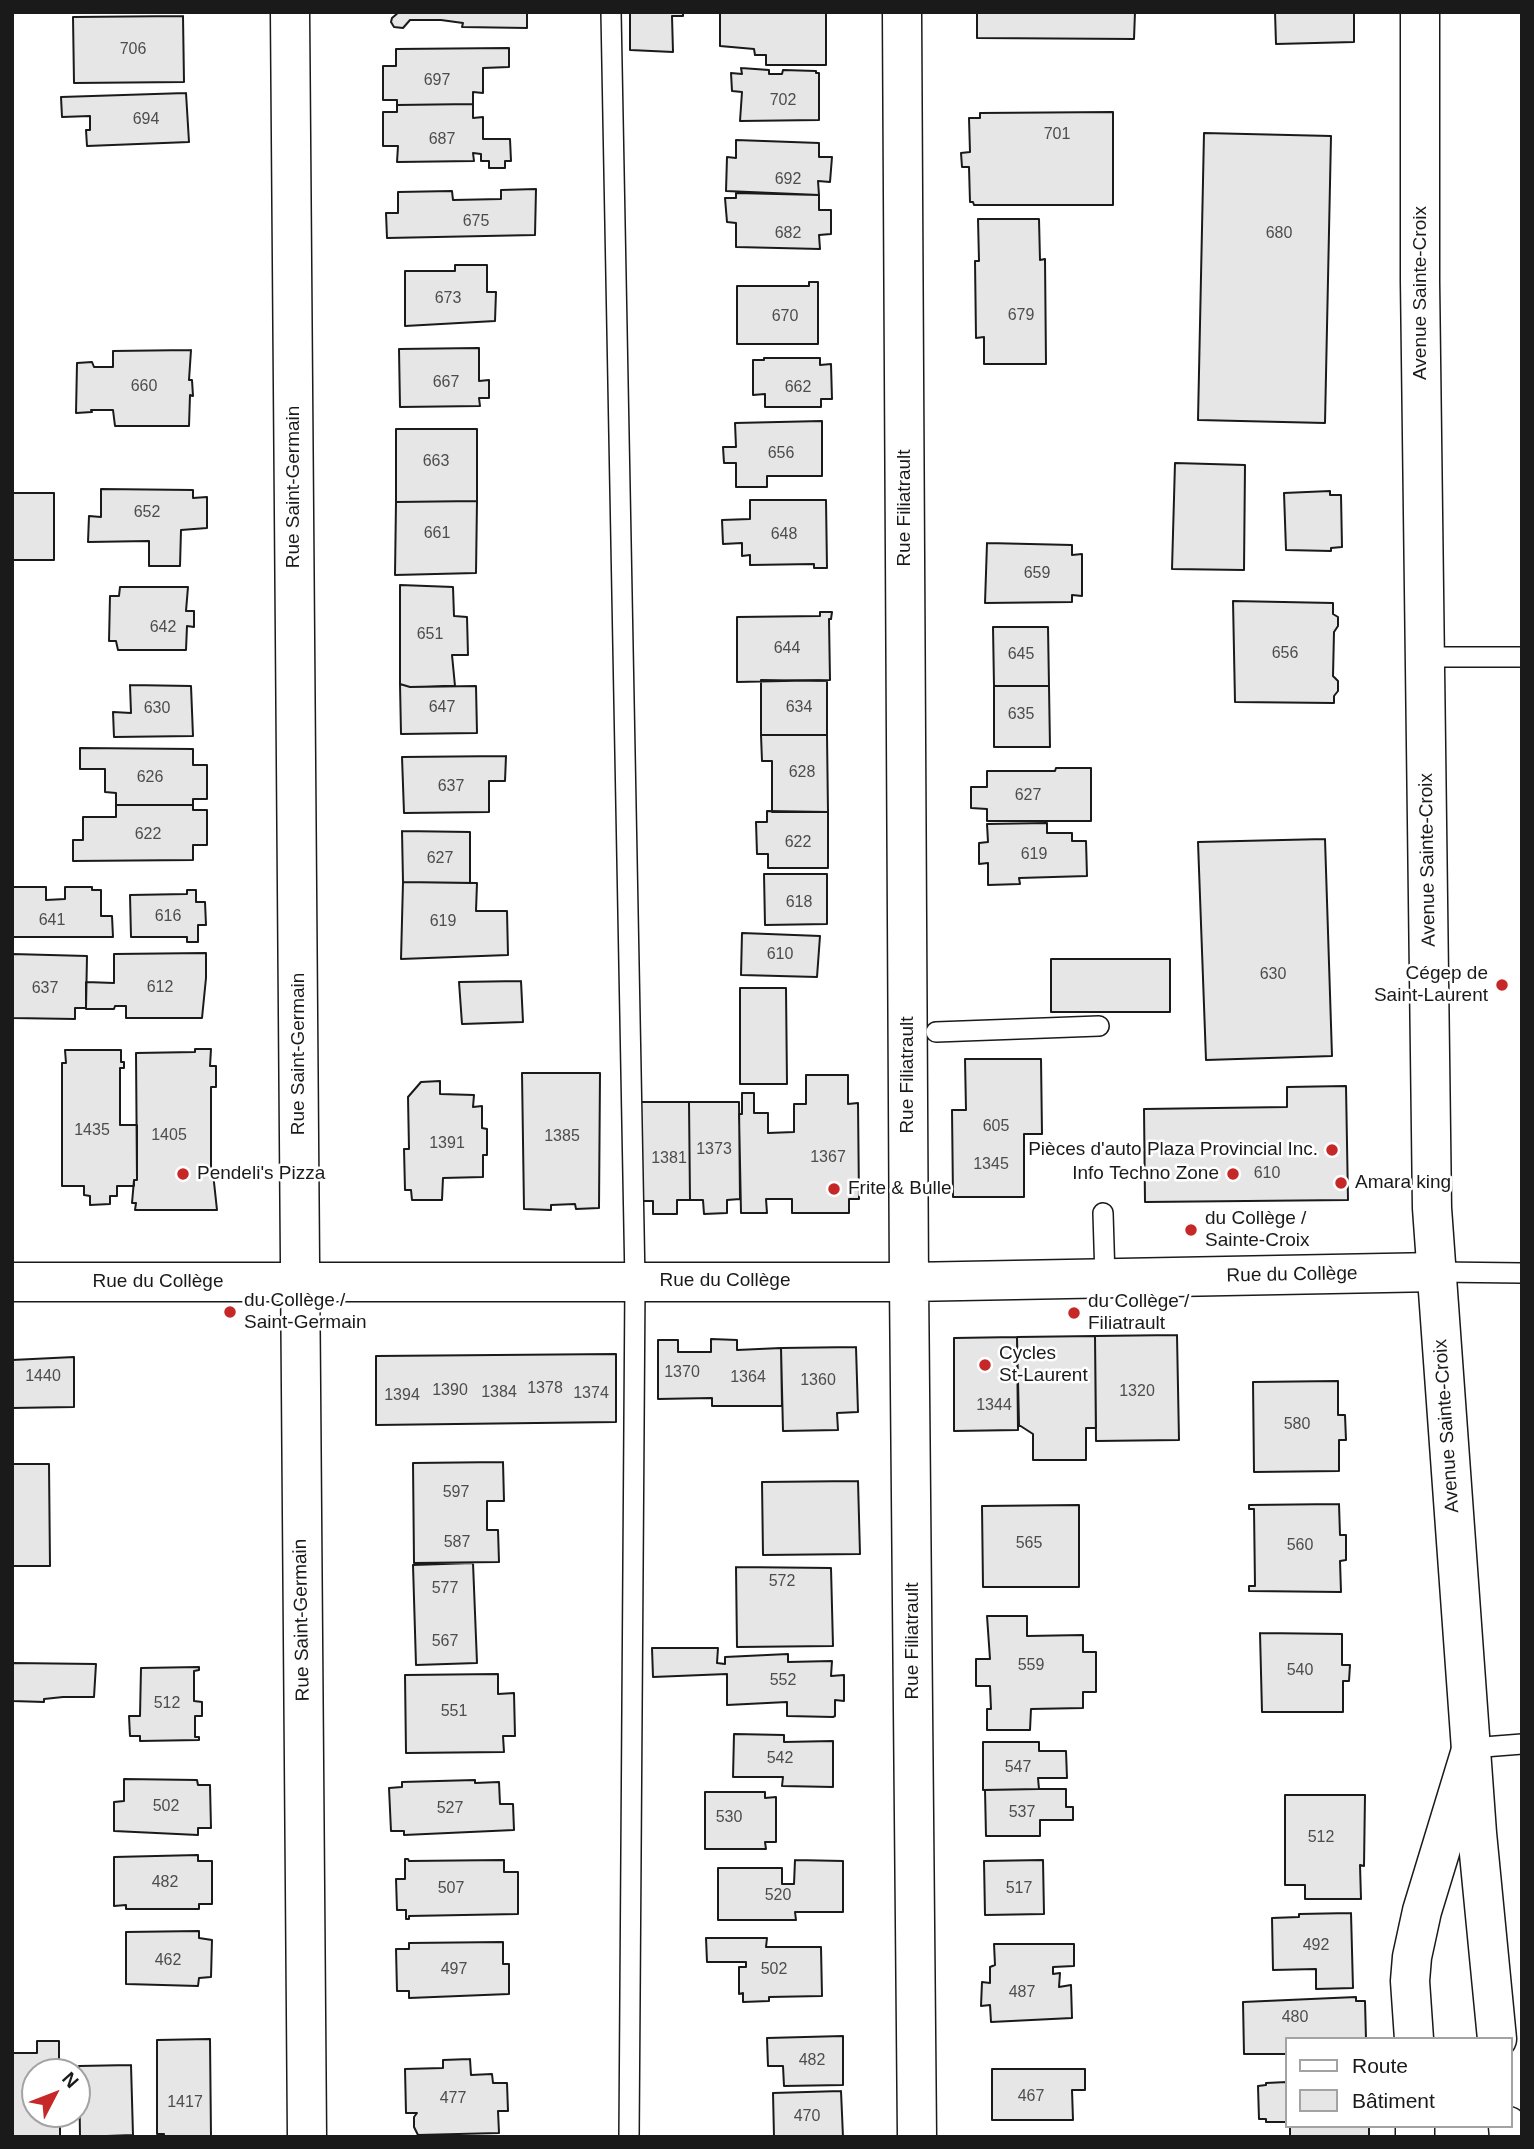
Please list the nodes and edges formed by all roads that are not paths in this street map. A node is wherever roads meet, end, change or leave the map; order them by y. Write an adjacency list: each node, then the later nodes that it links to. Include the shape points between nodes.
1 (290, 12): 14 (street, Rue Saint-Germain)
2 (611, 12): 15 (lane)
3 (902, 12): 16 (street, Rue Filiatrault)
4 (1420, 12): 5 (street, Avenue Sainte-Croix)
5 (1425, 657): 6 (lane); 10 (street, Avenue Sainte-Croix, via 1432,1208)
6 (1522, 657)
7 (1100, 1026): 8 (lane)
8 (936, 1031)
9 (1103, 1213): 12 (lane)
10 (1437, 1272): 11 (lane); 12 (street, Rue du Collège); 18 (street, Avenue Sainte-Croix)
11 (1522, 1273)
12 (1105, 1278): 16 (street, Rue du Collège)
13 (12, 1282): 14 (street, Rue du Collège)
14 (300, 1282): 15 (street, Rue du Collège); 21 (street, Rue Saint-Germain)
15 (635, 1282): 16 (street, Rue du Collège); 22 (lane)
16 (909, 1282): 23 (street, Rue Filiatrault)
17 (1522, 1744): 18 (lane)
18 (1471, 1748): 19 (street, Avenue Sainte-Croix, via 1412,1957); 20 (street, Avenue Sainte-Croix)
19 (1414, 2037)
20 (1497, 2037)
21 (307, 2137)
22 (629, 2137)
23 (917, 2137)

